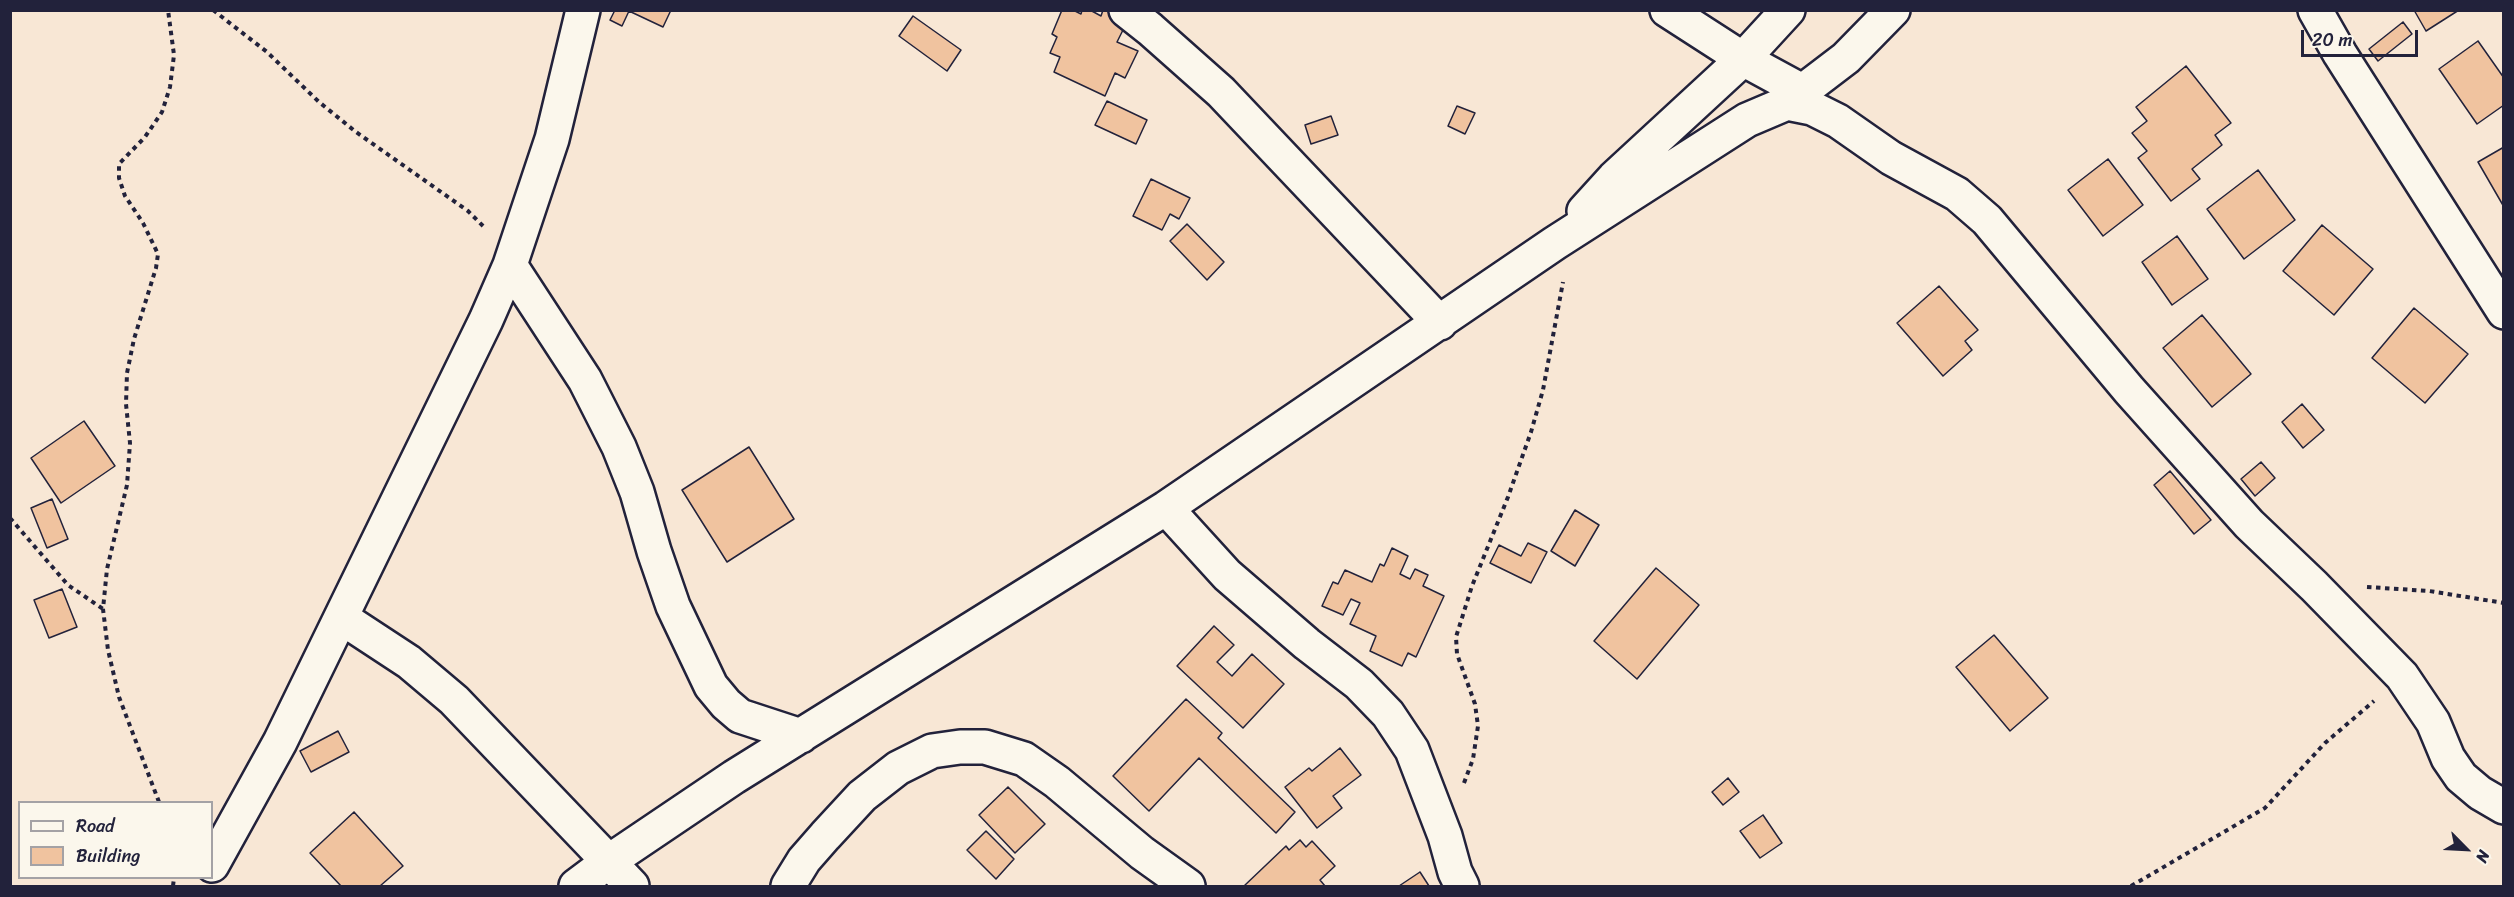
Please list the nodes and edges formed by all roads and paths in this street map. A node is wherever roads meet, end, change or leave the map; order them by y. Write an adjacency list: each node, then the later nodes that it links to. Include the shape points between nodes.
1 (168, 10): 19 (path, via 174,55 170,87 162,112 119,164 118,178 125,196 158,255 128,374 127,485 107,569)
2 (213, 10): 12 (path, via 267,52 356,132 468,211 493,236)
3 (583, 10): 12 (street, via 552,140)
4 (1126, 10): 14 (street, via 1221,92)
5 (1667, 10): 9 (street)
6 (1788, 10): 9 (street)
7 (1893, 10): 10 (street, via 1846,58)
8 (2315, 10): 13 (street)
9 (1743, 58): 10 (street); 11 (street, via 1614,178)
10 (1795, 97): 11 (street, via 1747,120); 17 (street, via 1891,158 1957,194 1987,220 2204,474)
11 (1563, 238): 14 (street); 25 (path, via 1551,350 1531,432 1456,637 1457,654 1475,704 1478,726 1473,759)
12 (510, 265): 20 (street); 22 (street, via 585,380 619,447 673,606 711,686 740,716)
13 (2504, 312)
14 (1440, 323): 15 (street)
15 (1166, 508): 22 (street); 25 (street, via 1227,575 1359,684 1388,714 1412,750)
16 (10, 518): 19 (path, via 68,585)
17 (2314, 586): 18 (path, via 2429,591); 21 (street)
18 (2504, 603)
19 (103, 609): 23 (path, via 119,696)
20 (342, 618): 26 (street, via 409,662 454,700); 27 (street)
21 (2402, 676): 24 (street, via 2433,722 2461,777); 33 (path, via 2325,743 2265,808)
22 (801, 736): 26 (street)
23 (159, 801)
24 (2504, 807)
25 (1445, 836): 32 (street)
26 (608, 862): 28 (street); 29 (street)
27 (213, 863)
28 (576, 886)
29 (632, 886)
30 (788, 886): 31 (street, via 804,860 862,796 898,768 932,752 960,747 985,747 1024,759)
31 (1188, 886)
32 (1462, 886)
33 (2131, 886)

